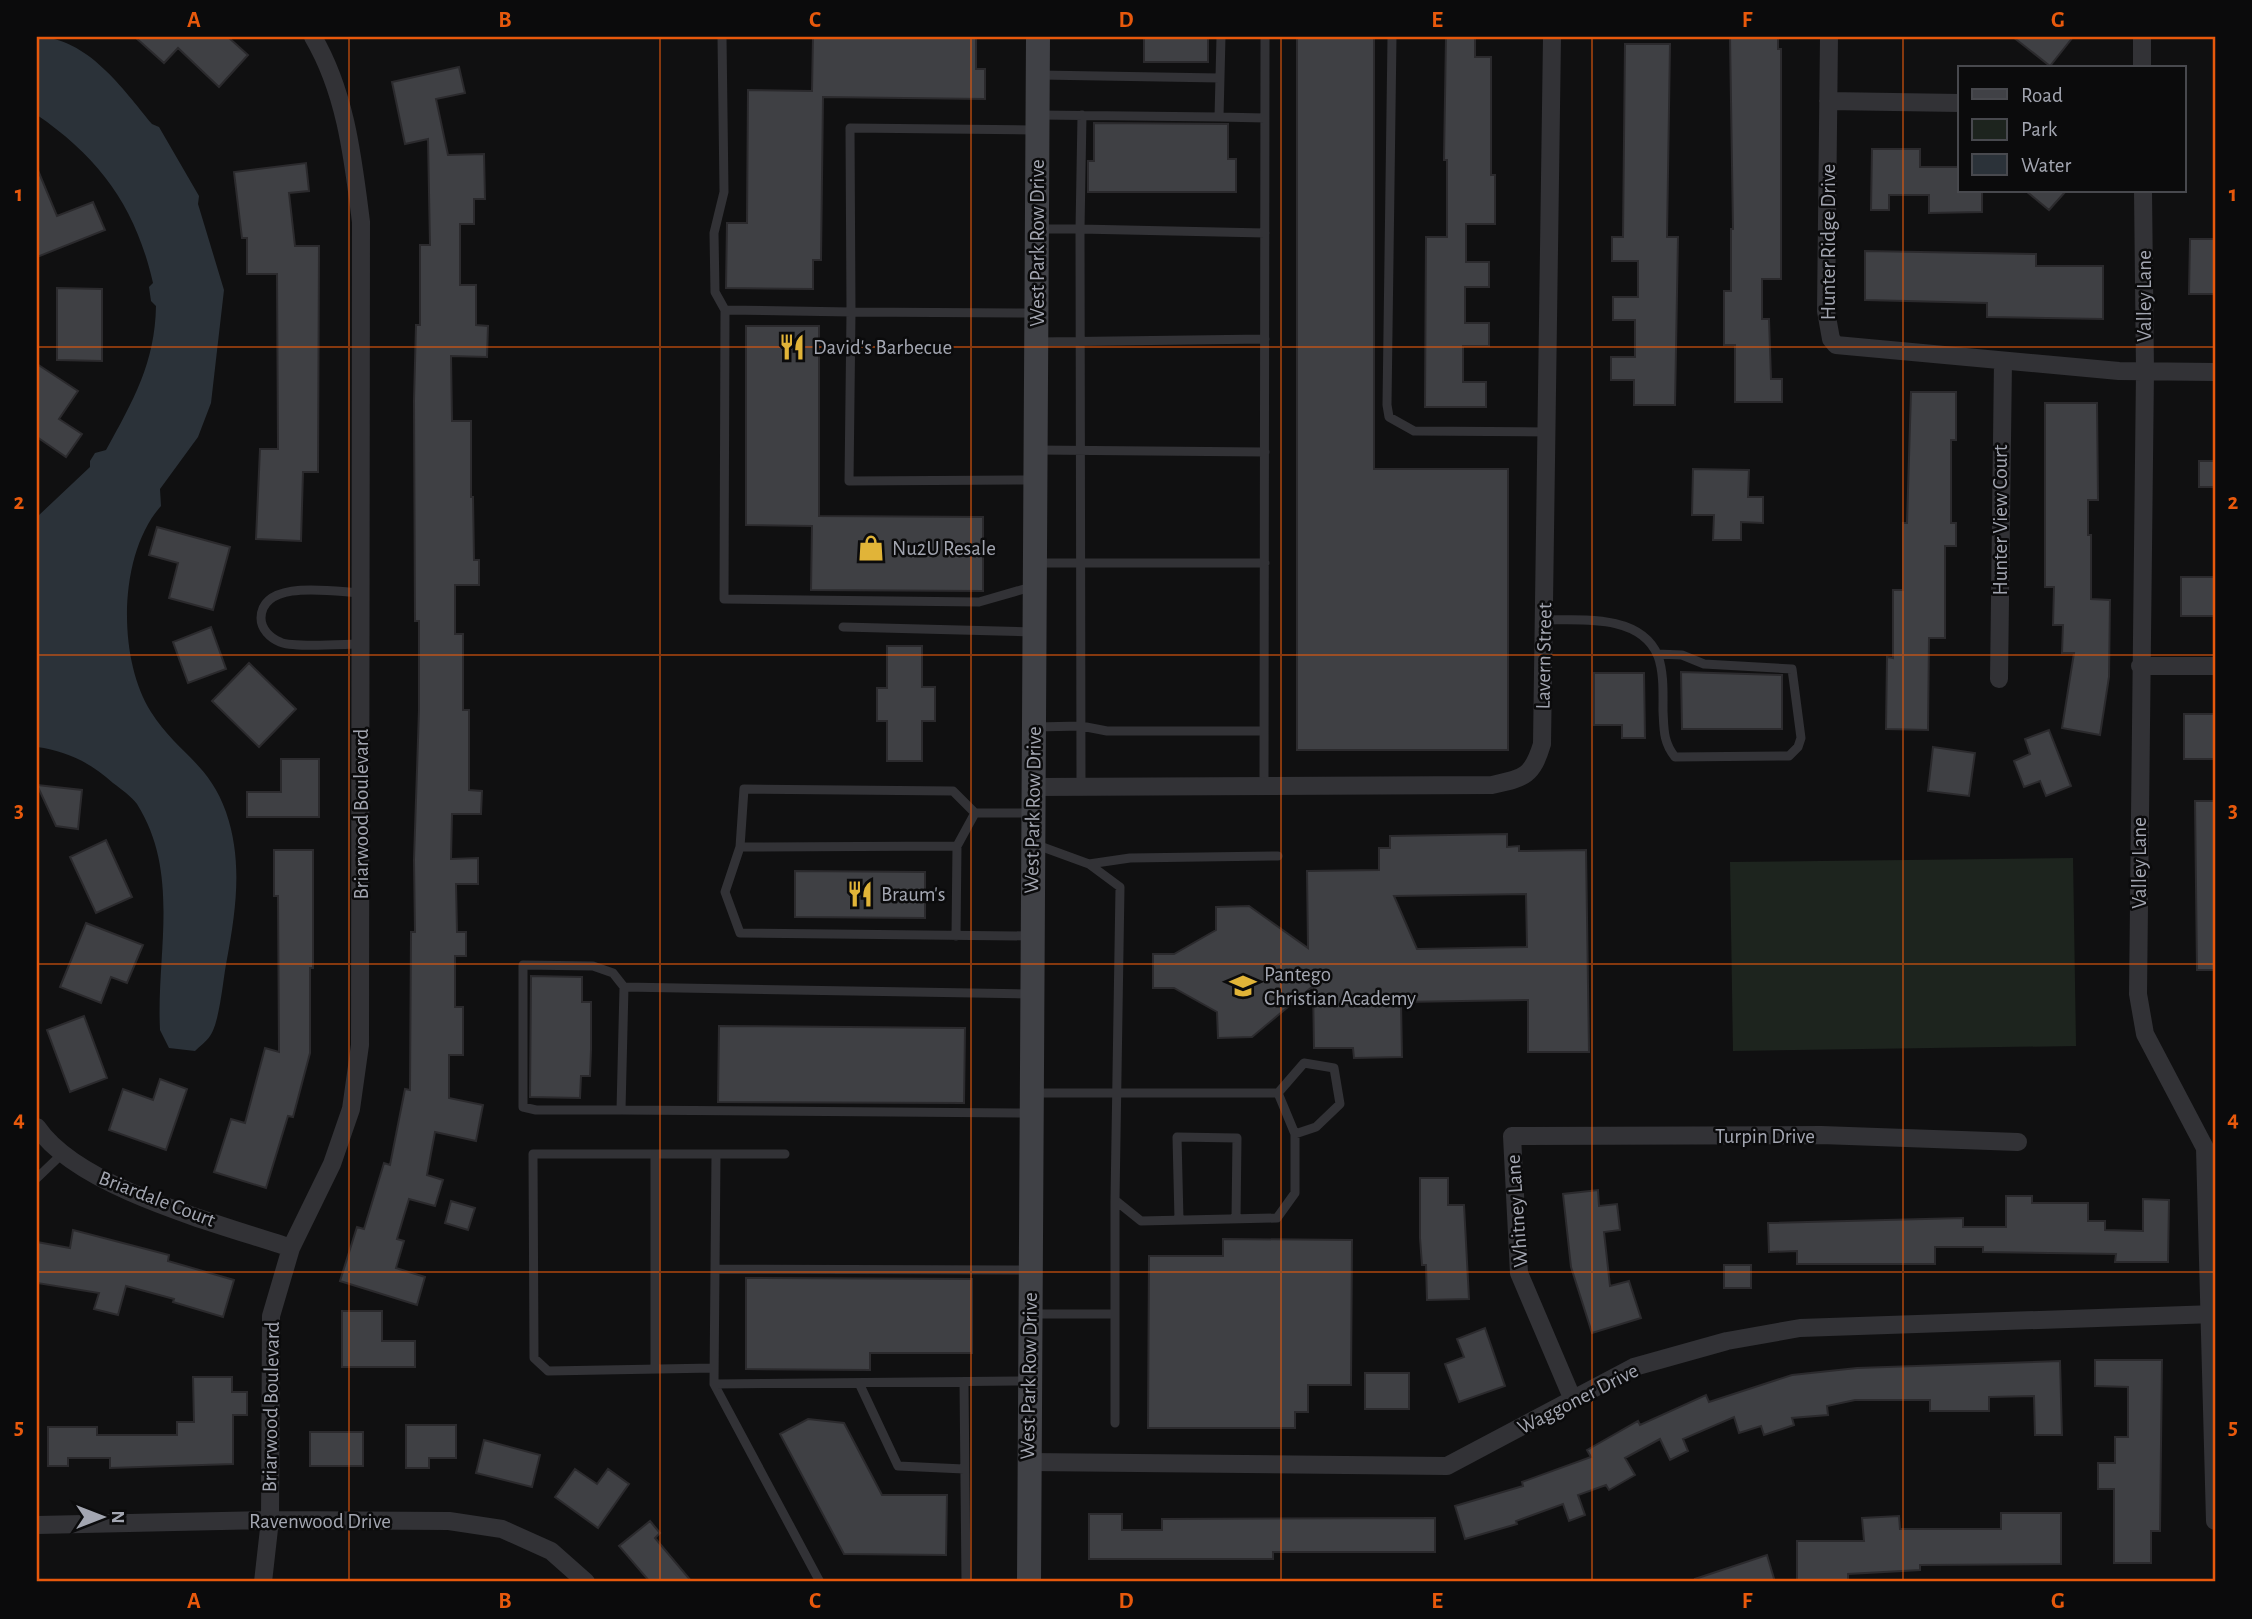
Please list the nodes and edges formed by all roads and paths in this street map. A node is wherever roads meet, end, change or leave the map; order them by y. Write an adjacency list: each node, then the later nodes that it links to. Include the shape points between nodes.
1 (313, 37): 40 (street, Briarwood Boulevard, via 338,94 352,151 361,222)
2 (722, 37): 23 (lane, via 724,192 714,233 715,292)
3 (1038, 37): 11 (main road, West Park Row Drive)
4 (1221, 37): 12 (lane)
5 (1265, 37): 17 (lane)
6 (1392, 37): 32 (lane, via 1390,417 1414,431)
7 (1552, 37): 32 (street, Lavern Street)
8 (1829, 37): 13 (street, Hunter Ridge Drive)
9 (2142, 37): 10 (street)
10 (2142, 66)
11 (1037, 75): 12 (lane); 18 (main road, West Park Row Drive)
12 (1220, 78): 16 (lane)
13 (1828, 101): 14 (street); 29 (street, Hunter Ridge Drive, via 1826,299 1831,339 1846,348)
14 (1958, 103)
15 (1082, 115): 16 (lane); 18 (lane); 21 (lane)
16 (1219, 117): 17 (lane)
17 (1265, 118): 22 (lane)
18 (1037, 122): 20 (main road, West Park Row Drive); 24 (lane, via 850,128)
19 (2143, 192): 30 (street, Valley Lane)
20 (1037, 229): 21 (lane); 25 (main road, West Park Row Drive)
21 (1080, 229): 22 (lane); 27 (lane)
22 (1265, 233): 26 (lane)
23 (725, 310): 24 (lane); 39 (lane, via 724,599 979,602)
24 (851, 312): 25 (lane); 36 (lane, via 849,481)
25 (1037, 313): 28 (main road, West Park Row Drive)
26 (1265, 339): 27 (lane); 35 (lane)
27 (1080, 341): 28 (lane); 34 (lane)
28 (1037, 342): 33 (main road, West Park Row Drive)
29 (2003, 361): 30 (street, Hunter Ridge Drive); 48 (street, Hunter View Court)
30 (2145, 371): 31 (street, Hunter Ridge Drive); 46 (street, Valley Lane)
31 (2215, 372)
32 (1548, 432): 41 (street, Lavern Street)
33 (1036, 450): 34 (lane); 36 (main road, West Park Row Drive)
34 (1080, 452): 35 (lane); 37 (lane)
35 (1265, 452): 38 (lane)
36 (1035, 480): 39 (main road, West Park Row Drive)
37 (1081, 562): 38 (lane); 39 (lane); 49 (lane)
38 (1265, 563): 51 (lane)
39 (1035, 575): 43 (main road, West Park Row Drive)
40 (361, 593): 44 (street, Briarwood Boulevard); 44 (lane, via 293,590 276,594 264,604 261,618 269,635 282,644)
41 (1545, 620): 45 (lane, via 1610,622 1642,637); 52 (street, Lavern Street, via 1542,744 1535,767 1517,780 1492,785)
42 (843, 628): 43 (lane)
43 (1034, 632): 50 (main road, West Park Row Drive)
44 (361, 644): 82 (street, Briarwood Boulevard, via 360,1045 351,1109 336,1153)
45 (1657, 654): 45 (lane, via 1664,740 1675,757 1789,756 1798,747 1801,738 1792,669 1704,664 1682,655)
46 (2140, 666): 47 (street); 87 (street, Valley Lane, via 2138,994 2145,1034 2205,1148)
47 (2215, 666)
48 (1999, 679)
49 (1081, 726): 50 (lane); 51 (lane, via 1107,731); 53 (lane)
50 (1034, 727): 54 (main road, West Park Row Drive)
51 (1264, 731): 52 (lane)
52 (1264, 786): 53 (street, Lavern Street)
53 (1081, 787): 54 (street, Lavern Street)
54 (1033, 788): 56 (main road, West Park Row Drive)
55 (975, 813): 56 (lane); 58 (lane, via 953,791 744,789); 59 (lane)
56 (1033, 814): 57 (main road, West Park Row Drive)
57 (1032, 843): 61 (lane); 63 (main road, West Park Row Drive)
58 (740, 846): 59 (lane); 62 (lane, via 724,892 740,933)
59 (957, 846): 62 (lane)
60 (1278, 856): 61 (lane)
61 (1089, 864): 66 (lane, via 1121,887)
62 (956, 936): 63 (lane)
63 (1032, 936): 65 (main road, West Park Row Drive)
64 (624, 987): 65 (lane); 69 (lane); 69 (lane, via 613,973 593,966 523,965 523,1107)
65 (1031, 994): 68 (main road, West Park Row Drive)
66 (1117, 1093): 67 (lane); 68 (lane); 79 (lane)
67 (1278, 1093): 71 (lane); 71 (lane, via 1304,1063 1334,1068 1340,1104 1316,1126)
68 (1031, 1103): 69 (lane); 84 (main road, West Park Row Drive)
69 (621, 1110)
70 (37, 1127): 74 (street, Briardale Court)
71 (1295, 1134): 80 (lane, via 1295,1193 1277,1218)
72 (1513, 1136): 73 (street, Turpin Drive, via 1821,1135); 94 (street, Whitney Lane, via 1519,1273)
73 (2018, 1142)
74 (63, 1153): 78 (lane); 82 (street, Briardale Court, via 114,1186)
75 (655, 1154): 76 (lane); 89 (lane); 89 (lane, via 533,1154 534,1358 548,1371)
76 (716, 1154): 77 (lane); 83 (lane)
77 (785, 1154)
78 (37, 1178)
79 (1115, 1200): 81 (lane, via 1141,1221); 86 (lane)
80 (1236, 1219): 81 (lane); 81 (lane, via 1237,1138 1177,1137)
81 (1179, 1220)
82 (290, 1248): 98 (street, Briarwood Boulevard, via 271,1316)
83 (715, 1269): 84 (lane); 88 (lane)
84 (1031, 1270): 85 (main road, West Park Row Drive)
85 (1031, 1314): 86 (lane); 90 (main road, West Park Row Drive)
86 (1114, 1314): 95 (lane)
87 (2213, 1314): 94 (street, Waggoner Drive, via 1800,1328 1727,1341 1634,1367); 99 (street, Valley Lane)
88 (714, 1368): 89 (lane); 93 (lane)
89 (655, 1369)
90 (1029, 1381): 91 (lane); 96 (main road, West Park Row Drive)
91 (964, 1382): 92 (lane); 97 (lane)
92 (859, 1383): 93 (lane); 97 (lane, via 898,1465)
93 (714, 1384): 103 (lane)
94 (1573, 1400): 96 (street, Waggoner Drive, via 1447,1466)
95 (1115, 1423)
96 (1028, 1462): 105 (main road, West Park Row Drive)
97 (964, 1469): 104 (lane)
98 (270, 1520): 100 (street, Ravenwood Drive); 101 (street, Briarwood Boulevard); 102 (street, Ravenwood Drive, via 449,1521 502,1529 551,1550)
99 (2215, 1521)
100 (37, 1525)
101 (263, 1582)
102 (586, 1582)
103 (820, 1582)
104 (965, 1582)
105 (1029, 1582)

